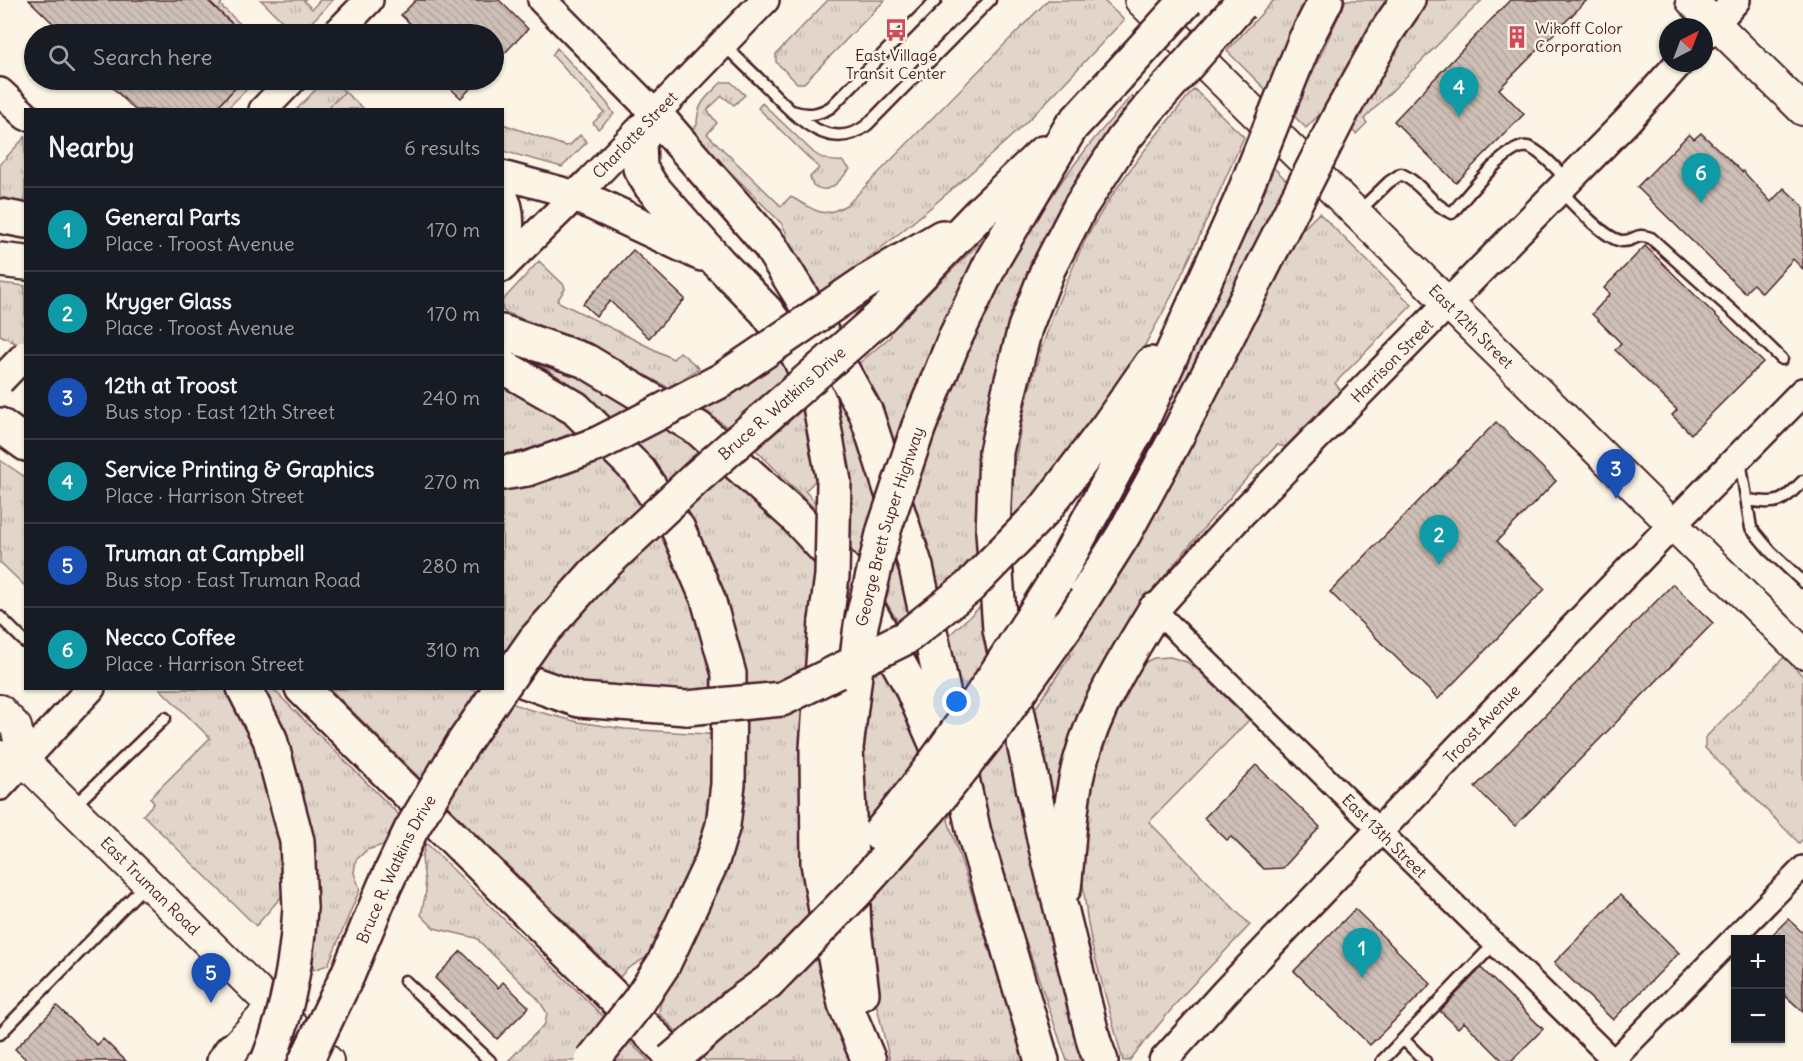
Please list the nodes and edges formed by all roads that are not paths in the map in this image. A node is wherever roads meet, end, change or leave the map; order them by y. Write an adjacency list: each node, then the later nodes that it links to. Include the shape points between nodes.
1 (369, 0): 14 (street)
2 (542, 0): 25 (street)
3 (765, 0): 17 (street, Charlotte Street)
4 (936, 0): 22 (lane, via 831,107 815,114)
5 (990, 0): 22 (lane, via 858,132 824,133)
6 (1140, 0): 32 (main road, East 12th Street)
7 (1187, 0): 26 (highway, George Brett Super Highway, bridge)
8 (1326, 0): 40 (highway, bridge)
9 (1408, 0): 82 (highway, bridge, via 1340,115 1124,534 1065,627 994,728 930,809 768,981)
10 (1691, 0): 13 (main road)
11 (1736, 0): 15 (street)
12 (1242, 3): 79 (highway, bridge, via 1150,107 1080,207 1048,268 1025,328 996,452 993,532 1000,629)
13 (1702, 18)
14 (346, 24)
15 (1713, 27)
16 (1713, 33): 23 (main road)
17 (723, 44): 22 (lane); 25 (street, Charlotte Street)
18 (1671, 72): 28 (street, Harrison Street)
19 (282, 90): 21 (street)
20 (0, 92): 24 (street)
21 (265, 108)
22 (789, 110)
23 (1803, 110)
24 (24, 114)
25 (655, 114): 29 (street, Charlotte Street); 38 (highway, via 639,143 640,168 651,186); 76 (highway, via 770,246 866,412 916,567)
26 (1071, 127): 31 (highway, Bruce R. Watkins Drive); 96 (highway, George Brett Super Highway, bridge, via 993,259 955,338 884,530 861,625 846,748 854,928)
27 (504, 176): 29 (street)
28 (1563, 184): 32 (lane, via 1530,148 1521,147 1505,156 1452,213 1401,174); 41 (street, Harrison Street); 44 (lane, via 1611,237 1624,241 1642,235 1651,238)
29 (576, 195): 38 (highway); 39 (street, Charlotte Street)
30 (504, 196): 35 (street, via 509,218)
31 (979, 214): 55 (highway, bridge, via 866,282 722,380 598,444); 65 (highway, Bruce R. Watkins Drive, bridge, via 880,317 696,478 595,573 534,640)
32 (1356, 214): 41 (main road, East 12th Street)
33 (0, 216): 34 (highway)
34 (24, 221)
35 (504, 259)
36 (0, 260): 37 (highway)
37 (24, 262)
38 (719, 263): 96 (highway, bridge, via 766,311 798,355 819,400 834,482 832,576 817,748 818,863 844,1004)
39 (504, 266)
40 (1197, 298): 64 (highway, bridge, via 1045,509 969,587 905,638 782,699 687,708 579,700); 82 (highway, bridge, via 1141,423 1056,580 972,712 911,795 758,973)
41 (1447, 303): 58 (main road, East 12th Street); 60 (street, Harrison Street, via 1242,513)
42 (504, 333): 76 (highway, via 586,361 699,429 795,516 850,576 910,684)
43 (24, 356): 48 (street, bridge)
44 (1782, 359)
45 (0, 364): 47 (highway)
46 (504, 367): 93 (highway, bridge, via 574,408 639,471 678,529 708,599 729,674 728,784 723,825 712,861 663,965)
47 (24, 376)
48 (0, 381)
49 (1803, 392): 54 (street, Troost Avenue)
50 (0, 418): 51 (highway)
51 (24, 424)
52 (0, 425): 53 (highway)
53 (24, 443)
54 (1739, 457): 57 (lane); 58 (street, Troost Avenue)
55 (515, 471)
56 (1803, 481): 57 (lane, via 1786,498 1771,504)
57 (1748, 500): 59 (lane, via 1751,528)
58 (1672, 525): 63 (main road, East 12th Street); 75 (street, Troost Avenue)
59 (1803, 582)
60 (1155, 610): 75 (street, East 13th Street); 79 (highway, via 1108,690 1080,761)
61 (0, 617): 62 (lane)
62 (24, 641)
63 (1803, 653)
64 (504, 674)
65 (504, 685)
66 (245, 690): 89 (highway, bridge, via 270,739 297,841 300,907 294,974)
67 (304, 690): 95 (highway)
68 (501, 690): 90 (highway, Bruce R. Watkins Drive, bridge, via 411,830)
69 (81, 692): 72 (street)
70 (0, 710): 72 (main road, via 16,727)
71 (165, 718): 74 (lane)
72 (12, 758): 73 (street); 74 (main road, East Truman Road)
73 (0, 786)
74 (72, 808): 78 (main road, East Truman Road)
75 (1381, 831): 80 (street, East 13th Street); 88 (street, Troost Avenue)
76 (974, 832): 97 (highway)
77 (1803, 867): 100 (street)
78 (148, 882): 83 (main road, East Truman Road); 84 (lane)
79 (1062, 910): 86 (highway)
80 (1495, 944): 85 (lane); 100 (street, East 13th Street)
81 (405, 981): 92 (lane)
82 (736, 1005): 94 (highway, bridge)
83 (273, 1006): 87 (main road); 91 (main road, East Truman Road)
84 (0, 1034)
85 (1403, 1039): 98 (lane); 99 (lane)
86 (1098, 1051)
87 (225, 1057)
88 (1166, 1059)
89 (268, 1061)
90 (306, 1061)
91 (328, 1061)
92 (490, 1061)
93 (592, 1061)
94 (670, 1061)
95 (678, 1061)
96 (870, 1061)
97 (1042, 1061)
98 (1382, 1061)
99 (1425, 1061)
100 (1614, 1061)

